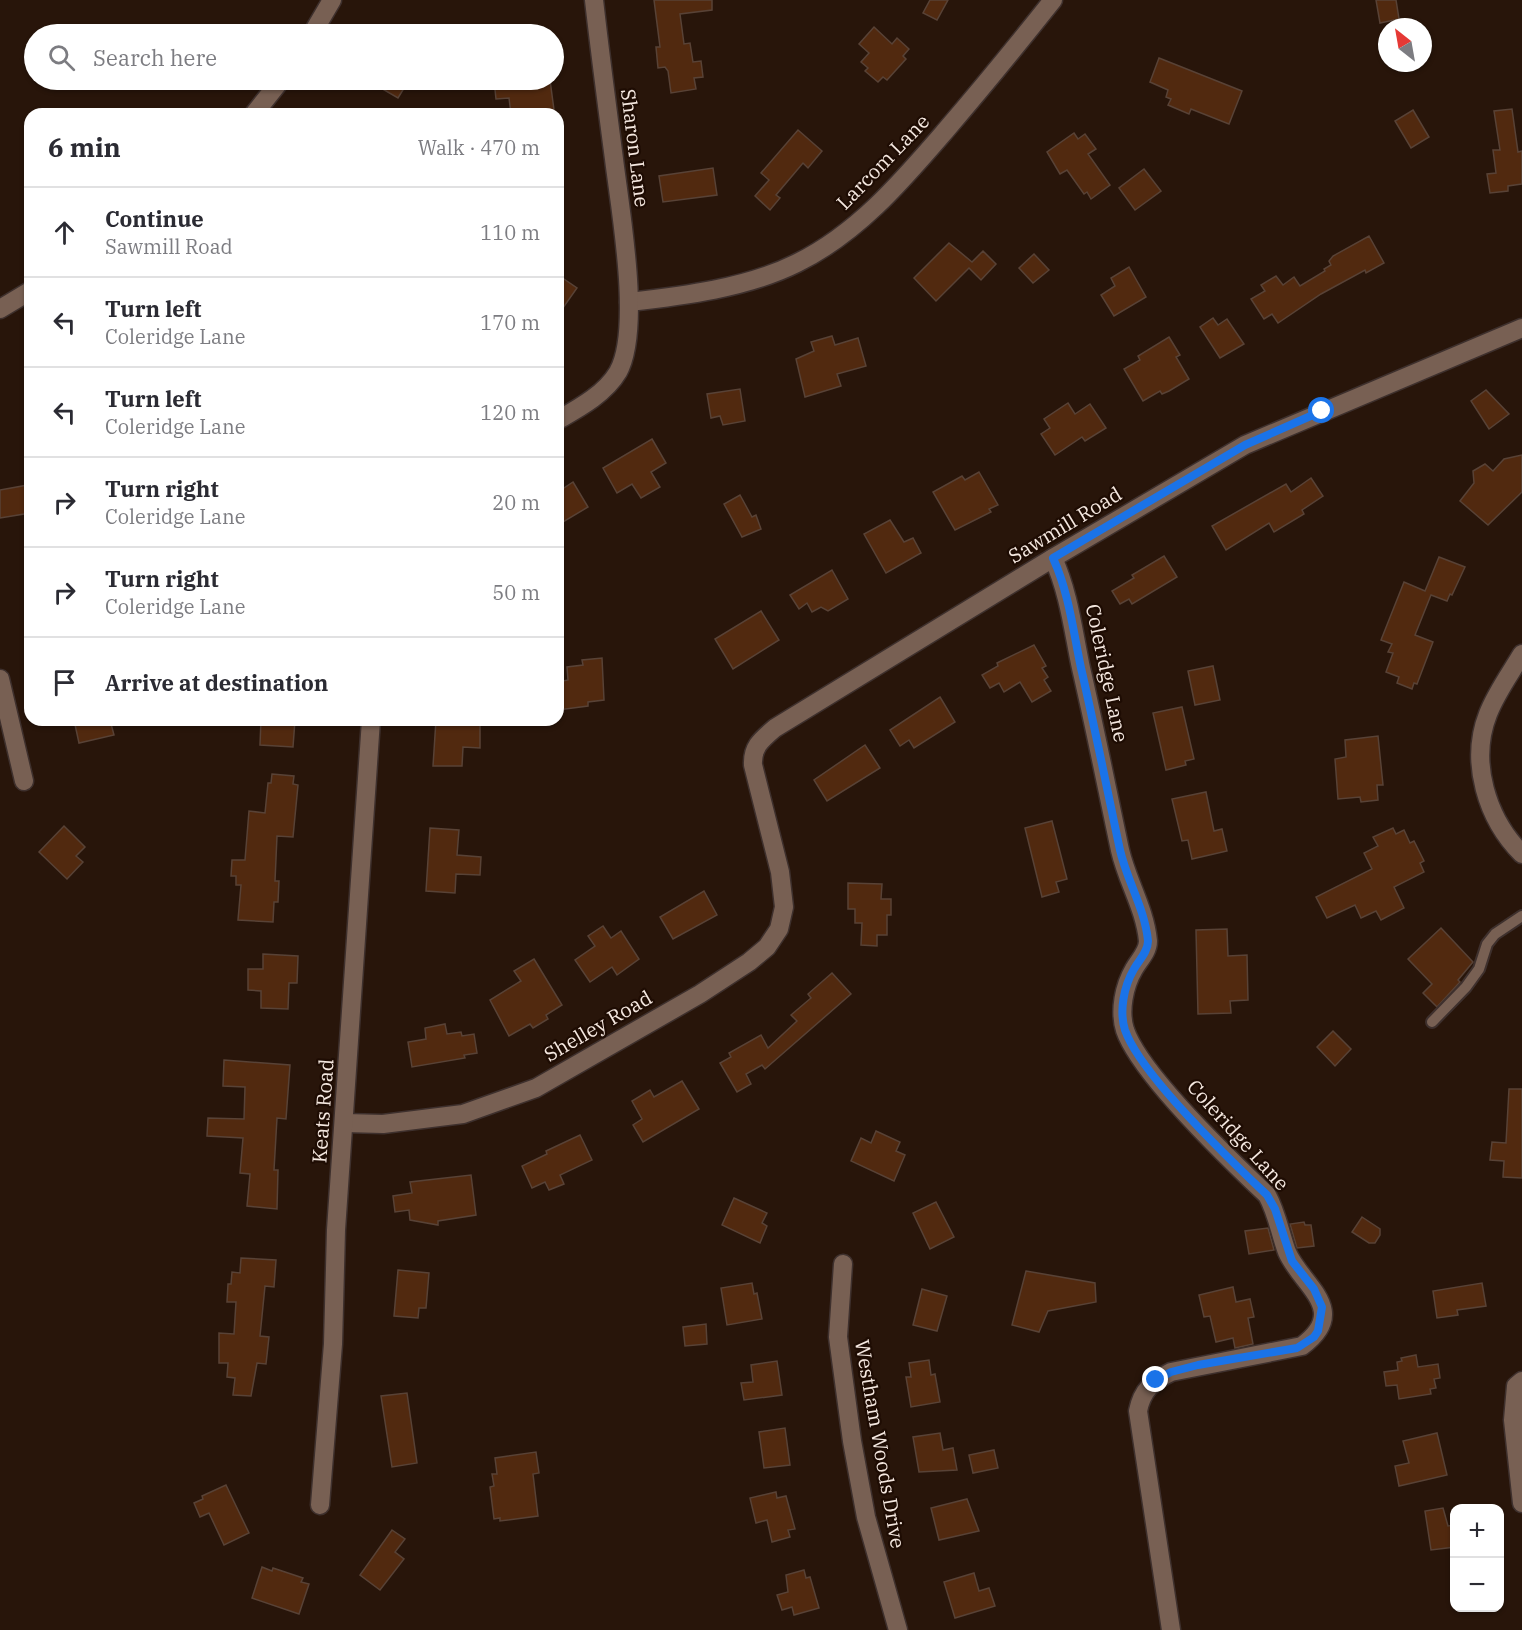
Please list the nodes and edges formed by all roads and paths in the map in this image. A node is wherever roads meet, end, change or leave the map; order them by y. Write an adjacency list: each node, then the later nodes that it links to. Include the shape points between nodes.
1 (332, 0): 4 (street)
2 (594, 0): 8 (street, Sharon Lane, via 626,255)
3 (1053, 0): 8 (street, Larcom Lane, via 907,176 841,235 773,273 719,287)
4 (318, 24)
5 (273, 90): 6 (street)
6 (259, 108)
7 (24, 295): 9 (street)
8 (628, 302): 11 (street, via 626,350 618,372 596,396)
9 (0, 309)
10 (1522, 328): 12 (street, Sawmill Road, via 1245,445)
11 (564, 416)
12 (1053, 558): 18 (street, Sawmill Road, via 775,728 759,742 752,752 753,765); 27 (street, Coleridge Lane, via 1074,624 1121,852 1148,943 1132,971 1122,1004 1125,1030 1139,1057 1171,1096 1267,1195 1292,1261 1314,1289 1322,1307 1318,1331 1302,1346 1171,1372 1144,1391 1138,1411)
13 (1522, 654): 17 (street, via 1487,716 1481,766 1494,816)
14 (0, 679): 16 (street)
15 (371, 726): 21 (street, Keats Road)
16 (24, 781)
17 (1522, 854)
18 (777, 858): 21 (street, Shelley Road, via 784,907 774,939 750,962 700,994 536,1088 490,1106 432,1120)
19 (1522, 916): 20 (lane, via 1495,934 1487,944 1479,969)
20 (1432, 1022)
21 (345, 1123): 25 (street, Keats Road)
22 (843, 1264): 26 (street, Westham Woods Drive, via 838,1337 852,1441 866,1517)
23 (1522, 1381): 24 (street, via 1516,1386 1513,1420)
24 (1522, 1503)
25 (321, 1505)
26 (898, 1630)
27 (1171, 1630)

